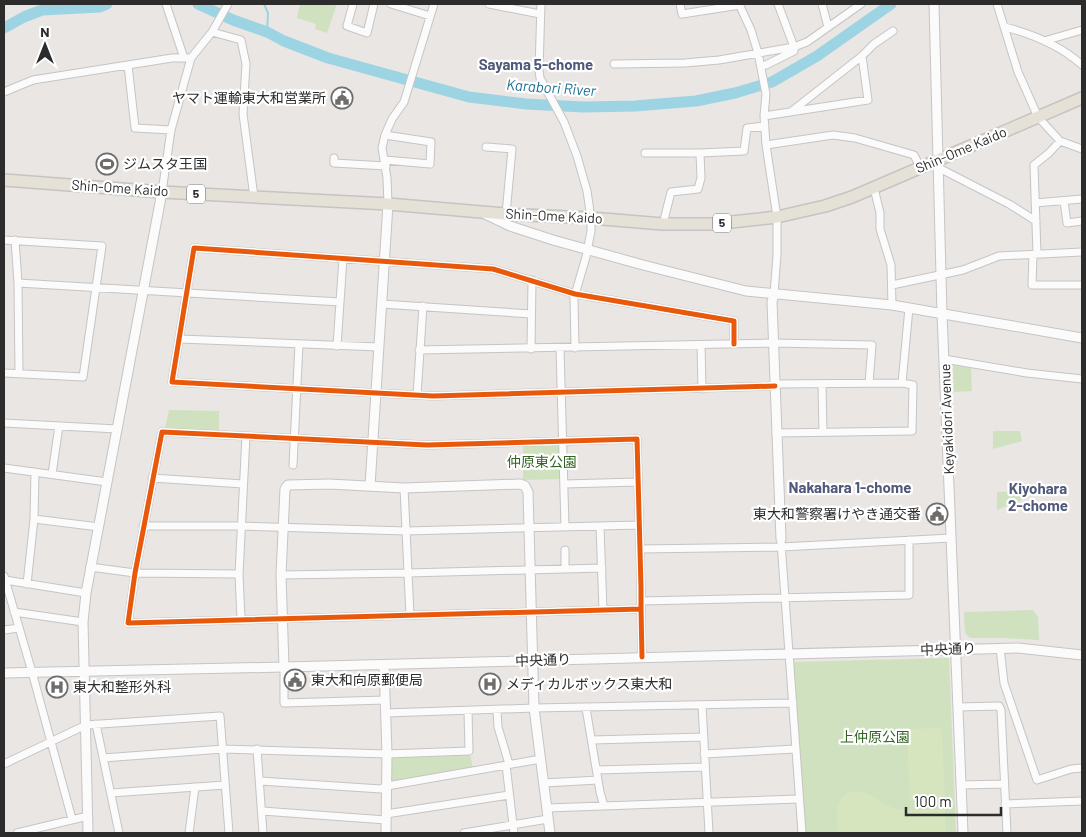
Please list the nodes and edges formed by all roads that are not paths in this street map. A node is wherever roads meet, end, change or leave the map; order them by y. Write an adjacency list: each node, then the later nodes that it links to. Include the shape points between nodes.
1 (228, 4): 20 (street)
2 (353, 4): 3 (street, via 347,26 367,33)
3 (374, 4)
4 (391, 4): 17 (street)
5 (434, 4): 17 (street)
6 (489, 4): 16 (street)
7 (541, 4): 16 (street)
8 (680, 4): 14 (street, via 682,14)
9 (778, 4): 24 (street)
10 (822, 4): 18 (street)
11 (859, 4): 18 (street)
12 (934, 4): 48 (street, Keyakidori Avenue)
13 (997, 4): 19 (street)
14 (740, 5): 25 (street)
15 (167, 6): 27 (street)
16 (540, 14): 61 (street, via 539,70 577,156)
17 (430, 16): 39 (street, via 404,102)
18 (828, 27): 24 (street)
19 (1005, 27): 23 (street); 36 (street, via 1018,72)
20 (214, 29): 27 (street); 53 (street, via 240,40 246,64 243,114)
21 (1082, 30): 23 (street)
22 (893, 31): 26 (street)
23 (1044, 41): 29 (street)
24 (794, 48): 25 (street); 31 (street, via 794,51)
25 (758, 53): 28 (street, via 685,63); 31 (street)
26 (862, 56): 34 (street); 34 (street, via 868,100)
27 (188, 58): 30 (street); 38 (street)
28 (614, 64)
29 (1082, 64)
30 (128, 65): 32 (street, via 32,80); 38 (street, via 135,128)
31 (761, 67): 35 (street, via 766,92)
32 (4, 92)
33 (1082, 98): 36 (main road, Shin-Ome Kaido / 5)
34 (791, 111): 35 (street)
35 (764, 116): 37 (street)
36 (1038, 117): 40 (street); 48 (main road, Shin-Ome Kaido / 5)
37 (765, 126): 41 (street); 45 (street, via 747,128 744,151)
38 (171, 130): 52 (street)
39 (385, 135): 47 (street, via 382,148); 47 (street, via 431,142 430,164)
40 (1060, 141): 43 (street); 56 (street, via 1034,165)
41 (766, 145): 49 (street, via 833,135 855,138 914,155); 60 (street)
42 (486, 147): 59 (street, via 512,149)
43 (1082, 149)
44 (645, 153): 45 (street)
45 (700, 153): 64 (street, via 698,189 671,192)
46 (334, 158): 47 (street, via 334,163)
47 (385, 163): 57 (street)
48 (937, 164): 49 (main road, Shin-Ome Kaido / 5); 62 (street); 72 (street, Keyakidori Avenue)
49 (920, 168): 51 (main road, Shin-Ome Kaido / 5)
50 (4, 180): 52 (main road, Shin-Ome Kaido / 5)
51 (874, 188): 60 (main road, Shin-Ome Kaido / 5, via 825,206); 75 (street)
52 (162, 192): 53 (main road, Shin-Ome Kaido / 5); 78 (street)
53 (254, 197): 57 (main road, Shin-Ome Kaido / 5)
54 (1082, 199): 55 (street)
55 (1064, 201): 56 (street); 63 (street, via 1067,223)
56 (1035, 203): 62 (street)
57 (388, 204): 58 (main road, Shin-Ome Kaido / 5); 71 (street)
58 (483, 212): 59 (main road, Shin-Ome Kaido / 5); 67 (street, via 510,226)
59 (506, 214): 61 (main road, Shin-Ome Kaido / 5)
60 (777, 217): 64 (main road, Shin-Ome Kaido / 5, via 713,224); 81 (street)
61 (591, 218): 64 (main road, Shin-Ome Kaido / 5); 67 (street)
62 (1036, 221): 69 (street)
63 (1082, 221)
64 (663, 224)
65 (4, 240): 66 (street)
66 (15, 240): 74 (street); 77 (street, via 102,246)
67 (587, 249): 80 (street); 81 (street, via 746,291)
68 (1082, 252): 69 (street)
69 (1035, 254): 72 (street, via 999,256 964,270); 76 (street, via 1032,285)
70 (343, 258): 71 (street); 79 (street, via 194,248); 82 (street)
71 (385, 261): 73 (street, via 494,269); 83 (street)
72 (941, 274): 75 (street); 88 (street, Keyakidori Avenue)
73 (532, 280): 80 (street); 87 (street)
74 (18, 283): 77 (street); 103 (street)
75 (892, 285): 84 (street)
76 (1082, 285)
77 (97, 287): 78 (street); 103 (street, via 83,377)
78 (143, 290): 79 (street); 116 (street)
79 (187, 293): 82 (street); 90 (street)
80 (575, 294): 92 (street, via 734,322); 98 (street)
81 (774, 294): 84 (street); 93 (street)
82 (340, 302): 95 (street)
83 (382, 304): 85 (street); 96 (street)
84 (892, 305): 86 (street)
85 (423, 306): 87 (street); 100 (street)
86 (909, 308): 88 (street); 106 (street)
87 (531, 314): 99 (street)
88 (942, 314): 89 (street); 101 (street, Keyakidori Avenue)
89 (1082, 338)
90 (180, 339): 91 (street); 109 (street, via 172,382)
91 (299, 344): 95 (street); 109 (street)
92 (734, 344): 93 (street); 94 (street)
93 (774, 344): 105 (street, via 872,345); 108 (street)
94 (701, 345): 98 (street); 110 (street)
95 (337, 346): 96 (street)
96 (380, 347): 112 (street)
97 (560, 348): 98 (street); 99 (street); 111 (street)
98 (575, 348)
99 (531, 349): 100 (street)
100 (419, 350): 113 (street)
101 (944, 359): 104 (street); 144 (street, Keyakidori Avenue)
102 (4, 372): 103 (street)
103 (19, 373)
104 (1082, 379)
105 (869, 383): 106 (street); 107 (street)
106 (902, 383): 117 (street, via 913,385 912,431)
107 (822, 384): 108 (street); 117 (street)
108 (775, 385): 110 (street); 118 (street)
109 (297, 389): 112 (street); 120 (street)
110 (702, 389): 111 (street)
111 (562, 392): 113 (street); 121 (street)
112 (376, 393): 113 (street); 122 (street)
113 (417, 395)
114 (4, 423): 115 (street)
115 (59, 426): 116 (street); 126 (street)
116 (117, 429): 128 (street)
117 (823, 432): 118 (street)
118 (776, 433): 146 (street)
119 (246, 436): 120 (street); 127 (street, via 162,432); 130 (street)
120 (294, 438): 122 (street); 123 (street)
121 (563, 442): 122 (street); 129 (street, via 637,439); 131 (street)
122 (373, 443): 132 (street)
123 (293, 465)
124 (4, 468): 125 (street)
125 (35, 472): 126 (street); 134 (street)
126 (52, 474): 128 (street)
127 (152, 478): 130 (street); 136 (street)
128 (107, 482): 139 (street)
129 (638, 482): 131 (street); 135 (street)
130 (243, 484): 137 (street)
131 (564, 484): 140 (street)
132 (370, 486): 133 (street); 141 (street, via 291,483 285,489)
133 (404, 488): 142 (street, via 520,484 528,492); 143 (street)
134 (34, 519): 139 (street); 158 (street)
135 (639, 525): 138 (street); 147 (street)
136 (144, 526): 137 (street); 153 (street)
137 (240, 526): 141 (street); 154 (street)
138 (600, 526): 140 (street); 150 (street)
139 (99, 527): 149 (street)
140 (565, 527): 142 (street)
141 (283, 528): 143 (street); 156 (street)
142 (529, 528): 143 (street); 152 (street)
143 (406, 531): 155 (street)
144 (951, 538): 145 (street); 172 (street, Keyakidori Avenue)
145 (909, 540): 146 (street); 160 (street, via 909,595)
146 (781, 543): 147 (street); 160 (street)
147 (640, 549): 161 (street)
148 (565, 550): 151 (street)
149 (90, 567): 153 (street); 159 (street)
150 (602, 568): 151 (street); 162 (street)
151 (565, 569): 152 (street)
152 (530, 570): 155 (street); 164 (street)
153 (135, 573): 154 (street); 167 (street, via 128,623)
154 (239, 574): 167 (street)
155 (408, 574): 156 (street); 165 (street)
156 (281, 575): 166 (street)
157 (4, 578): 158 (street); 163 (street)
158 (28, 584): 159 (street)
159 (86, 593): 168 (street)
160 (786, 598): 161 (street); 173 (street)
161 (641, 605): 162 (street); 175 (street)
162 (603, 610): 164 (street)
163 (14, 612): 168 (street); 169 (street)
164 (531, 612): 165 (street); 176 (street)
165 (410, 615): 166 (street)
166 (281, 618): 167 (street); 178 (street)
167 (241, 619)
168 (83, 622): 179 (street)
169 (19, 628): 170 (street); 181 (street)
170 (4, 630)
171 (1000, 648): 172 (street, 中央通り); 174 (street, 中央通り); 205 (street, via 1004,683 1037,780)
172 (956, 649): 173 (street, 中央通り); 185 (street, Keyakidori Avenue)
173 (790, 654): 175 (street, 中央通り); 183 (street)
174 (1082, 655)
175 (642, 657): 176 (street, 中央通り)
176 (533, 661): 177 (street, 中央通り); 186 (street)
177 (384, 665): 178 (street, 中央通り); 182 (street)
178 (284, 667): 179 (street, 中央通り); 182 (street, via 284,703)
179 (84, 671): 181 (street, 中央通り); 191 (street)
180 (4, 672): 181 (street, 中央通り)
181 (32, 672): 194 (street)
182 (386, 700): 190 (street)
183 (792, 703): 184 (street); 197 (street)
184 (702, 705): 187 (street); 192 (street)
185 (958, 707): 210 (street, via 999,706 1002,710); 212 (street, Keyakidori Avenue)
186 (534, 708): 187 (street); 188 (street); 201 (street)
187 (586, 708): 193 (street)
188 (497, 710): 189 (street); 203 (street)
189 (468, 711): 190 (street); 198 (street, via 469,751)
190 (386, 713): 198 (street)
191 (91, 725): 194 (street); 195 (street, via 220,716); 200 (street); 224 (street)
192 (704, 737): 193 (street); 199 (street)
193 (592, 740): 206 (street)
194 (51, 742): 202 (street); 226 (street)
195 (223, 749): 196 (street); 200 (street); 211 (street)
196 (257, 749): 198 (street); 208 (street)
197 (796, 749): 199 (street); 217 (street)
198 (387, 754): 213 (street)
199 (704, 754): 204 (street)
200 (103, 758): 215 (street)
201 (540, 759): 203 (street); 209 (street)
202 (4, 764)
203 (507, 765): 213 (street); 216 (street)
204 (705, 767): 206 (street); 219 (street)
205 (1082, 768)
206 (597, 770): 207 (street)
207 (598, 780): 209 (street); 221 (street)
208 (260, 782): 213 (street, via 381,789); 223 (street)
209 (544, 784): 222 (street)
210 (1004, 784): 212 (street); 220 (street)
211 (225, 785): 214 (street); 233 (street)
212 (961, 785): 241 (street, Keyakidori Avenue)
213 (387, 786): 225 (street)
214 (194, 787): 215 (street); 232 (street)
215 (111, 793): 231 (street)
216 (509, 795): 225 (street); 228 (street)
217 (800, 799): 219 (street); 240 (street)
218 (1082, 801): 220 (street)
219 (707, 802): 221 (street); 239 (street)
220 (1005, 804): 242 (street)
221 (604, 806): 222 (street)
222 (547, 808): 227 (street)
223 (262, 811): 225 (street); 234 (street)
224 (88, 816): 226 (street); 230 (street)
225 (386, 817): 235 (street)
226 (72, 819): 229 (street)
227 (548, 819): 228 (street); 238 (street)
228 (513, 824): 236 (street); 237 (street)
229 (17, 833)
230 (88, 833)
231 (119, 833)
232 (190, 833)
233 (228, 833)
234 (263, 833)
235 (386, 833)
236 (464, 833)
237 (514, 833)
238 (550, 833)
239 (709, 833)
240 (802, 833)
241 (963, 833)
242 (1007, 833)

